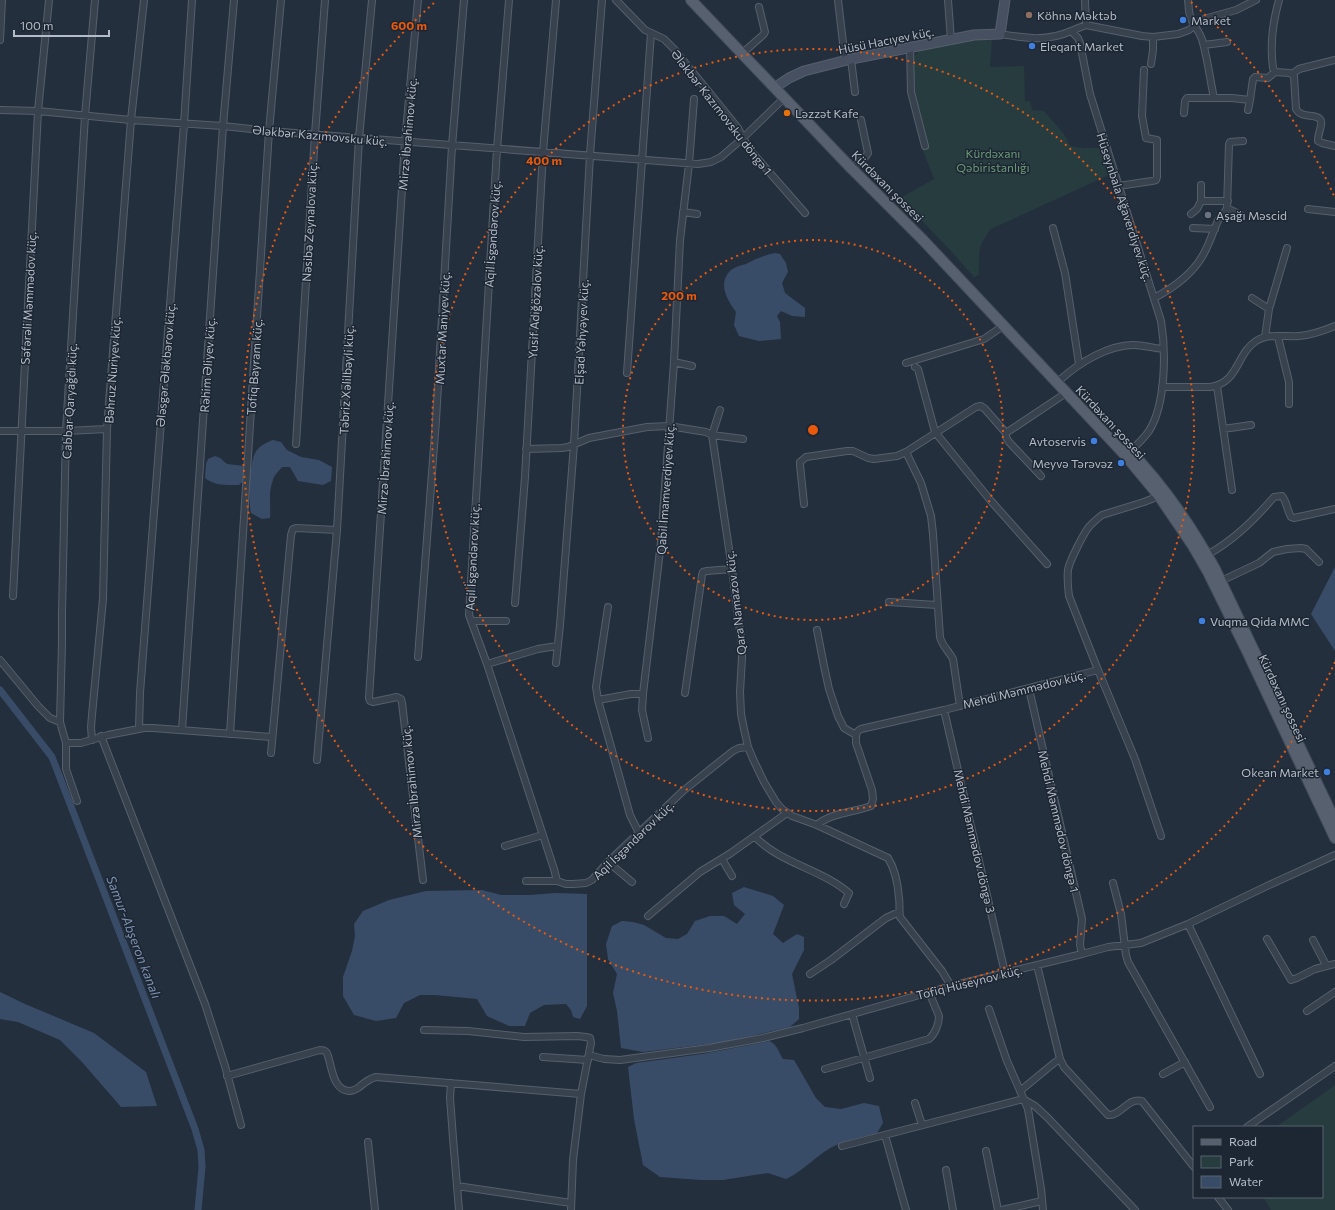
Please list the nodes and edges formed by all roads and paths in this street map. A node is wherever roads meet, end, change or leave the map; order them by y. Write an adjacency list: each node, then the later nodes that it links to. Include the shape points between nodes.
1 (2, 0): 32 (street)
2 (48, 0): 52 (street, Səfərəli Məmmədov küç.)
3 (95, 0): 54 (street, Cabbar Qaryağdı küç.)
4 (144, 0): 55 (street, Bəhruz Nuriyev küç.)
5 (192, 0): 57 (street, Ələsgər Ələkbərov küç.)
6 (234, 0): 58 (street, Rəhim Əliyev küç.)
7 (281, 0): 59 (street, Tofiq Bayram küç.)
8 (325, 0): 60 (street, Nəsibə Zeynalova küç.)
9 (372, 0): 61 (street, Təbriz Xəlilbəyli küç.)
10 (418, 0): 64 (street, Mirzə İbrahimov küç.)
11 (464, 0): 65 (street, Muxtar Maniyev küç.)
12 (509, 0): 68 (street, Aqil İsgəndərov küç.)
13 (556, 0): 69 (street, Yusif Adığözəlov küç.)
14 (602, 0): 70 (street, Elşad Yəhyəyev küç.)
15 (616, 0): 29 (street, Ələkbər Kazımovsku döngə 1)
16 (690, 0): 44 (main road)
17 (698, 0): 37 (main road)
18 (838, 0): 38 (street)
19 (948, 0): 33 (street)
20 (1005, 0): 30 (street)
21 (1085, 0): 26 (street)
22 (1188, 0): 27 (street)
23 (1256, 0): 27 (street, via 1236,10 1204,19)
24 (1278, 0): 42 (street, via 1273,28)
25 (759, 8): 37 (street, via 765,32)
26 (1086, 25): 28 (street); 31 (street)
27 (1194, 26): 31 (street, via 1178,34); 35 (street, via 1200,33)
28 (1071, 30): 30 (street, via 1047,38 1023,38); 75 (street, Hüseynbala Ağaverdiyev küç., via 1080,43 1090,94)
29 (651, 33): 62 (street, Ələkbər Kazımovsku döngə 1, via 674,49 738,128); 71 (street)
30 (1000, 34): 33 (street, Hüsü Hacıyev küç., via 974,35)
31 (1153, 37): 40 (street)
32 (0, 40)
33 (951, 40): 36 (street, Hüsü Hacıyev küç.)
34 (1227, 42): 35 (street)
35 (1204, 45): 47 (street)
36 (910, 47): 38 (street, Hüsü Hacıyev küç.); 66 (street, via 912,92)
37 (746, 50): 44 (main road)
38 (848, 60): 44 (street, Hüsü Hacıyev küç., via 804,71); 45 (street)
39 (1335, 60): 43 (street, via 1299,69)
40 (1151, 64)
41 (1144, 70): 75 (street, via 1142,116 1146,138 1157,140 1157,177 1152,181)
42 (1275, 72): 43 (street); 49 (street, via 1268,78 1253,78)
43 (1292, 74): 67 (street, via 1296,109 1302,115 1319,117 1321,123 1318,141)
44 (778, 87): 46 (main road, Kürdəxanı şossesi); 73 (main road, Kürdəxanı şossesi)
45 (855, 92)
46 (784, 98): 62 (street, Ələkbər Kazımovsku küç.); 89 (main road, Kürdəxanı şossesi, via 851,168)
47 (1214, 98): 49 (street); 53 (street, via 1187,98)
48 (694, 99): 72 (street, Qabil İmamverdiyev küç.)
49 (1250, 100): 51 (street)
50 (0, 110): 52 (street, Ələkbər Kazımovsku küç.)
51 (1248, 110)
52 (38, 111): 54 (street, Ələkbər Kazımovsku küç.); 116 (street, Səfərəli Məmmədov küç.)
53 (1184, 113)
54 (86, 116): 55 (street, Ələkbər Kazımovsku küç.); 117 (street, Cabbar Qaryağdı küç.)
55 (131, 120): 57 (street, Ələkbər Kazımovsku küç.); 113 (street, Bəhruz Nuriyev küç.)
56 (861, 120): 73 (street, via 868,153)
57 (184, 124): 58 (street, Ələkbər Kazımovsku küç.); 159 (street, Ələsgər Ələkbərov küç., via 157,458)
58 (223, 126): 59 (street, Ələkbər Kazımovsku küç.); 160 (street, Rəhim Əliyev küç.)
59 (269, 131): 60 (street, Ələkbər Kazımovsku küç.); 161 (street, Tofiq Bayram küç.)
60 (315, 134): 61 (street, Ələkbər Kazımovsku küç.); 122 (street, Nəsibə Zeynalova küç.)
61 (360, 138): 64 (street, Ələkbər Kazımovsku küç.); 132 (street, Təbriz Xəlilbəyli küç.)
62 (743, 138): 72 (street, Ələkbər Kazımovsku küç., via 716,160); 82 (street, Ələkbər Kazımovsku döngə 1, via 749,149)
63 (1243, 141): 77 (street, via 1229,144)
64 (405, 142): 65 (street, Ələkbər Kazımovsku küç.); 185 (street, Mirzə İbrahimov küç., via 369,698 373,702 397,697 402,703)
65 (452, 146): 68 (street, Ələkbər Kazımovsku küç.); 147 (street, Muxtar Maniyev küç., via 436,420)
66 (925, 146)
67 (1335, 146)
68 (497, 149): 69 (street, Ələkbər Kazımovsku küç.); 143 (street, Aqil İsgəndərov küç., via 469,610)
69 (543, 152): 70 (street, Ələkbər Kazımovsku küç.); 124 (street, Yusif Adığözəlov küç.)
70 (590, 156): 71 (street, Ələkbər Kazımovsku küç.); 123 (street, Elşad Yəhyəyev küç.)
71 (642, 160): 72 (street, Ələkbər Kazımovsku küç.); 104 (street)
72 (689, 164): 80 (street, Qabil İmamverdiyev küç.)
73 (856, 165): 89 (main road, Kürdəxanı şossesi)
74 (1201, 185): 76 (street)
75 (1118, 186): 91 (street, Hüseynbala Ağaverdiyev küç.)
76 (1201, 201): 77 (street); 84 (street)
77 (1228, 201): 78 (street)
78 (1227, 208): 85 (street); 88 (street)
79 (1308, 209): 81 (street)
80 (683, 212): 83 (street); 99 (street, Qabil İmamverdiyev küç.)
81 (1335, 212)
82 (805, 213)
83 (697, 214)
84 (1191, 214)
85 (1242, 215)
86 (1053, 228): 101 (street, via 1065,273)
87 (1193, 228): 88 (street)
88 (1215, 229): 91 (street, via 1200,261 1171,289)
89 (925, 238): 94 (main road, Kürdəxanı şossesi); 105 (main road, Kürdəxanı şossesi)
90 (1287, 248): 93 (street)
91 (1154, 298): 98 (street, Hüseynbala Ağaverdiyev küç., via 1161,321)
92 (1252, 298): 93 (street)
93 (1269, 309): 96 (street)
94 (1003, 326): 100 (street, via 984,339); 108 (main road, Kürdəxanı şossesi)
95 (1335, 326): 97 (street, via 1309,335)
96 (1265, 337): 97 (street); 106 (street, via 1254,342 1229,379)
97 (1278, 337): 109 (street, via 1289,382)
98 (1163, 349): 101 (street, via 1133,345 1116,347); 107 (street, Hüseynbala Ağaverdiyev küç.)
99 (674, 362): 102 (street); 112 (street, Qabil İmamverdiyev küç.)
100 (906, 363)
101 (1078, 364): 105 (street)
102 (692, 366)
103 (915, 367): 118 (street, via 918,369)
104 (627, 373)
105 (1061, 379): 126 (main road, Kürdəxanı şossesi)
106 (1217, 386): 107 (street); 114 (street)
107 (1162, 387): 126 (street, Hüseynbala Ağaverdiyev küç., via 1153,425)
108 (1066, 393): 119 (street); 126 (main road, Kürdəxanı şossesi)
109 (1289, 404)
110 (720, 410): 120 (street)
111 (1251, 425): 114 (street)
112 (669, 426): 120 (street); 123 (street, via 639,428 589,438); 154 (street, Qabil İmamverdiyev küç., via 661,542)
113 (107, 429): 117 (street); 166 (street, Bəhruz Nuriyev küç., via 103,599 91,727)
114 (1223, 429): 128 (street)
115 (0, 431): 116 (street)
116 (20, 431): 117 (street); 138 (street, Səfərəli Məmmədov küç.)
117 (66, 431): 158 (street, Cabbar Qaryağdı küç.)
118 (935, 432): 119 (street, via 981,406); 125 (street); 135 (street)
119 (1006, 433): 127 (street, via 1009,442)
120 (712, 435): 121 (street); 136 (street, Qara Namazov küç.)
121 (743, 439)
122 (296, 444)
123 (574, 444): 124 (street, via 562,448); 146 (street, Elşad Yəhyəyev küç.)
124 (526, 449): 140 (street, Yusif Adığözəlov küç.)
125 (906, 452): 130 (street, via 884,458 868,458 857,452 847,451 806,457 800,462); 141 (street, via 922,483 930,516)
126 (1127, 453): 129 (main road, Kürdəxanı şossesi); 133 (main road, Kürdəxanı şossesi, via 1149,471)
127 (1041, 476)
128 (1232, 490)
129 (1159, 496): 151 (street, Mehdi Məmmədov küç., via 1096,519 1087,529 1070,562 1069,596); 179 (main road, Kürdəxanı şossesi, via 1208,572)
130 (804, 504)
131 (1335, 510): 133 (street, via 1294,518 1291,517 1285,499 1282,496 1274,497 1235,537)
132 (337, 530): 164 (street, via 296,528 291,535); 170 (street, Təbriz Xəlilbəyli küç.)
133 (1207, 555): 137 (main road, Kürdəxanı şossesi)
134 (1319, 562): 137 (street, via 1306,549 1288,549 1273,552 1259,563)
135 (1047, 564)
136 (732, 569): 153 (street, via 707,571 702,575); 168 (street, Qara Namazov küç., via 742,652 741,714)
137 (1221, 580): 173 (main road, Kürdəxanı şossesi)
138 (12, 596)
139 (889, 602): 141 (street)
140 (515, 604)
141 (938, 604): 156 (street, via 940,637 953,659)
142 (608, 607): 155 (street, via 596,687)
143 (471, 621): 144 (street); 150 (street, Aqil İsgəndərov küç.)
144 (506, 621)
145 (817, 630): 162 (street, via 829,689 838,716 844,728)
146 (557, 646): 149 (street, Elşad Yəhyəyev küç.); 150 (street)
147 (418, 656)
148 (0, 660): 158 (street, via 38,706 50,718)
149 (556, 663)
150 (487, 664): 176 (street, Aqil İsgəndərov küç.)
151 (1098, 670): 152 (street, Mehdi Məmmədov küç.); 177 (street, via 1135,759)
152 (1029, 689): 156 (street, Mehdi Məmmədov küç.); 197 (street, Mehdi Məmmədov döngə 1, via 1082,919)
153 (685, 693)
154 (643, 694): 155 (street); 165 (street, Qabil İmamverdiyev küç., via 642,710)
155 (598, 700): 175 (street, via 630,815)
156 (960, 706): 157 (street, Mehdi Məmmədov küç.)
157 (944, 710): 162 (street, Mehdi Məmmədov küç., via 862,728); 201 (street, Mehdi Məmmədov döngə 3)
158 (60, 722): 167 (street, Cabbar Qaryağdı küç.)
159 (139, 729): 160 (street); 163 (street)
160 (182, 730): 161 (street)
161 (230, 734): 164 (street)
162 (856, 735): 174 (street, via 856,743 872,790 871,806 828,818)
163 (101, 736): 166 (street); 219 (street, via 205,1004)
164 (272, 737): 169 (street)
165 (648, 738)
166 (92, 740): 167 (street)
167 (66, 743): 171 (street, Cabbar Qaryağdı küç., via 66,769)
168 (748, 747): 172 (street, Qara Namazov küç., via 764,782 776,802); 175 (street, Aqil İsgəndərov küç., via 739,748 724,758 683,791)
169 (271, 752)
170 (317, 760)
171 (77, 800)
172 (787, 813): 174 (street, Qara Namazov küç.); 178 (street)
173 (1335, 821)
174 (817, 825): 191 (street, Qara Namazov küç., via 888,858 894,872)
175 (638, 833): 183 (street, Aqil İsgəndərov küç.)
176 (543, 835): 180 (street); 187 (street, Aqil İsgəndərov küç.)
177 (1161, 836)
178 (755, 837): 182 (street); 190 (street, via 784,859 842,887 849,893)
179 (1335, 838)
180 (505, 846)
181 (1335, 855): 193 (street, Tofiq Hüseynov küç.)
182 (722, 859): 184 (street); 192 (street, via 700,872)
183 (608, 862): 187 (street, Aqil İsgəndərov küç., via 589,882 566,884); 188 (street)
184 (732, 876)
185 (423, 880)
186 (526, 881): 187 (street)
187 (557, 881)
188 (632, 882)
189 (1113, 883): 196 (street)
190 (844, 904)
191 (899, 912): 202 (street, via 886,918); 203 (street, Qara Namazov küç.)
192 (648, 916)
193 (1188, 924): 196 (street, Tofiq Hüseynov küç., via 1142,943); 218 (street)
194 (1267, 939): 200 (street, via 1291,980)
195 (1313, 940): 200 (street)
196 (1125, 945): 197 (street, Tofiq Hüseynov küç.); 214 (street, via 1128,962)
197 (1082, 954): 199 (street, Tofiq Hüseynov küç.)
198 (1335, 964): 200 (street)
199 (1037, 965): 201 (street, Tofiq Hüseynov küç.); 213 (street)
200 (1326, 965)
201 (1006, 973): 203 (street, Tofiq Hüseynov küç.)
202 (810, 974)
203 (951, 986): 204 (street, Tofiq Hüseynov küç.)
204 (929, 992): 208 (street, Tofiq Hüseynov küç.); 212 (street, via 939,1016 931,1037)
205 (1335, 992): 207 (street)
206 (989, 1009): 222 (street)
207 (1307, 1011)
208 (852, 1014): 211 (street, Tofiq Hüseynov küç., via 763,1038 709,1048 620,1060); 212 (street)
209 (424, 1030): 211 (street, via 468,1031 524,1037 586,1036 591,1042)
210 (543, 1057): 211 (street, Tofiq Hüseynov küç.)
211 (588, 1057): 223 (street)
212 (864, 1059): 216 (street); 220 (street)
213 (1060, 1060): 222 (street); 234 (street, via 1071,1076 1108,1114 1114,1114 1133,1100 1142,1101)
214 (1185, 1062): 217 (street); 226 (street)
215 (1335, 1066): 229 (street)
216 (825, 1069)
217 (1163, 1074)
218 (1260, 1074)
219 (228, 1076): 221 (street, via 324,1050 327,1052 336,1085 344,1090 357,1089 376,1077); 227 (street)
220 (870, 1078)
221 (451, 1082): 223 (street); 236 (street)
222 (1020, 1091): 224 (street)
223 (581, 1094): 239 (street)
224 (1023, 1099): 228 (street); 238 (street, via 1028,1109); 248 (street, via 1047,1117)
225 (915, 1103): 228 (street)
226 (1210, 1107)
227 (241, 1125)
228 (922, 1125): 230 (street)
229 (1248, 1126)
230 (885, 1135): 232 (street); 243 (street)
231 (368, 1142): 240 (street)
232 (842, 1146)
233 (986, 1151): 245 (street)
234 (1193, 1166)
235 (946, 1170): 244 (street)
236 (457, 1186): 239 (street); 241 (street)
237 (1219, 1198): 249 (street)
238 (1042, 1200): 246 (street); 247 (street)
239 (571, 1203): 242 (street)
240 (375, 1210)
241 (459, 1210)
242 (571, 1210)
243 (906, 1210)
244 (953, 1210)
245 (998, 1210)
246 (1002, 1210)
247 (1043, 1210)
248 (1135, 1210)
249 (1228, 1210)

